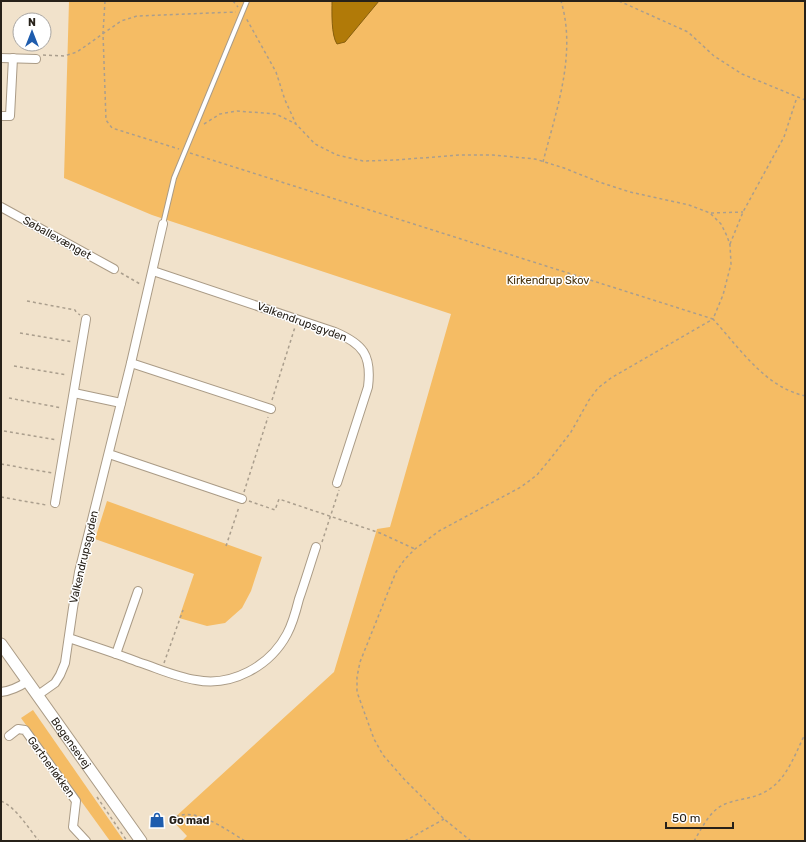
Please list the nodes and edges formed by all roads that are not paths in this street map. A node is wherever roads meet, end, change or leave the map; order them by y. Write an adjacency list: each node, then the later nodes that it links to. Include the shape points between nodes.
1 (247, 1): 7 (lane, Valkendrupsgyden, via 174,178)
2 (1, 58): 3 (street)
3 (13, 58): 4 (street); 5 (street, via 10,116)
4 (36, 59)
5 (1, 116)
6 (1, 207): 8 (street, Søballevænget)
7 (163, 224): 9 (street, Valkendrupsgyden)
8 (114, 269)
9 (153, 271): 11 (street, Valkendrupsgyden); 16 (street, Valkendrupsgyden, via 351,339 362,350 368,362 368,387)
10 (86, 319): 12 (street)
11 (131, 363): 13 (street, Valkendrupsgyden); 14 (street)
12 (74, 393): 13 (street); 18 (street)
13 (121, 403): 15 (street, Valkendrupsgyden)
14 (271, 409)
15 (109, 454): 17 (street); 21 (street, Valkendrupsgyden, via 79,572)
16 (337, 483)
17 (242, 499)
18 (55, 503)
19 (316, 547): 23 (street, via 290,627 267,660 252,670 226,680 196,681)
20 (138, 591): 23 (street)
21 (69, 638): 23 (street); 26 (street, Valkendrupsgyden, via 65,663 60,675 55,683)
22 (1, 644): 24 (main road, Bogensevej)
23 (116, 654)
24 (28, 681): 25 (street, via 20,687); 26 (main road, Bogensevej)
25 (1, 692)
26 (38, 696): 29 (main road, Bogensevej)
27 (8, 736): 28 (street, Gartnerløkken, via 18,729 25,730 76,801 73,827)
28 (86, 841)
29 (141, 841)

